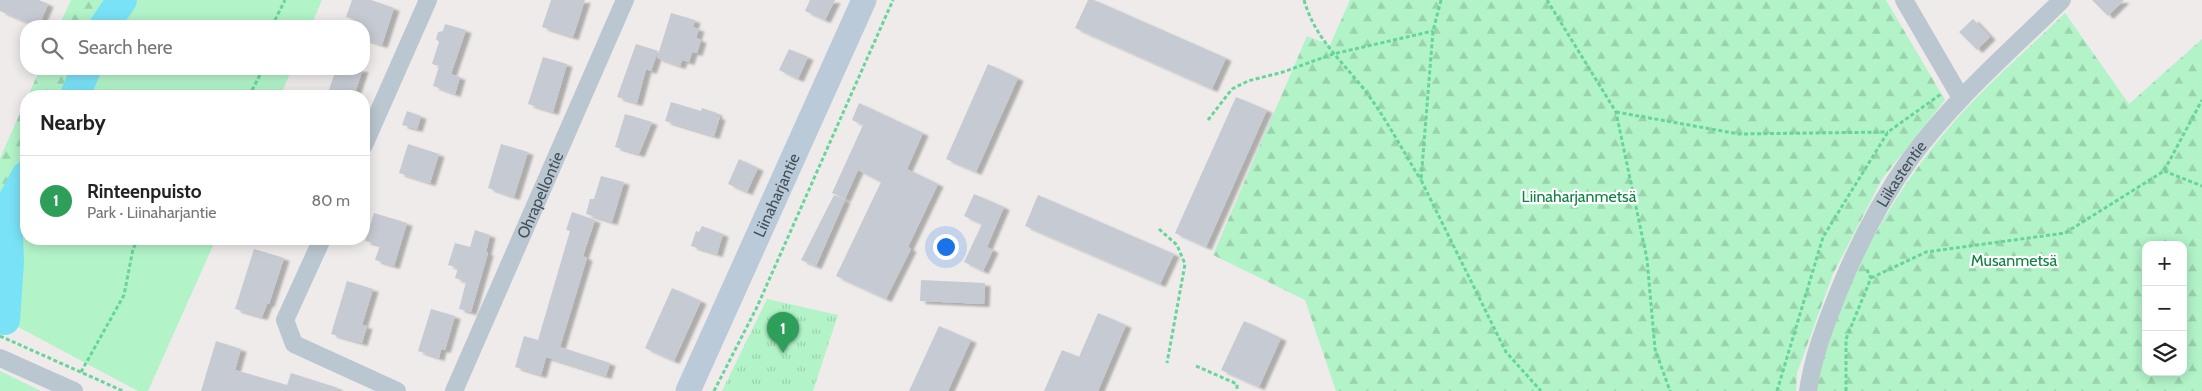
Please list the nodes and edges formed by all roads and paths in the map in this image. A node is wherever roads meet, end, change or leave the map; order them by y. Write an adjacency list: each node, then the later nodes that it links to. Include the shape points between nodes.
1 (285, 0): 11 (path)
2 (428, 0): 20 (street)
3 (625, 0): 38 (street, Ohrapellontie)
4 (864, 0): 39 (main road, Liinaharjantie)
5 (893, 0): 40 (path, via 756,307)
6 (1304, 0): 13 (path, via 1310,20)
7 (1441, 0): 12 (path)
8 (1547, 0): 18 (path)
9 (1904, 0): 16 (street)
10 (2062, 0): 16 (street, Liikastentie)
11 (275, 20)
12 (1433, 31): 13 (path); 23 (path)
13 (1333, 54): 19 (path, via 1232,90); 23 (path, via 1364,89)
14 (260, 75): 15 (path)
15 (252, 90)
16 (1961, 98): 28 (street, Liikastentie, via 1910,159)
17 (2202, 100): 22 (path)
18 (1616, 112): 21 (path, via 1739,134); 43 (path, via 1647,258 1656,349)
19 (1208, 120)
20 (370, 131)
21 (1888, 132)
22 (2164, 171): 24 (path); 29 (path, via 2065,233 1926,252)
23 (1421, 180): 42 (path, via 1506,352)
24 (2202, 186)
25 (1159, 229): 32 (path, via 1177,246 1185,264)
26 (134, 245): 34 (path, via 124,295)
27 (319, 245): 37 (street, via 285,320 294,344)
28 (1856, 248): 29 (path); 44 (street, Liikastentie, via 1818,342)
29 (1871, 278): 45 (path, via 1846,339)
30 (0, 336): 34 (path)
31 (0, 358): 35 (street)
32 (1167, 362)
33 (1196, 366): 41 (path, via 1237,384)
34 (80, 372): 36 (path)
35 (74, 391)
36 (123, 391)
37 (397, 391)
38 (454, 391)
39 (688, 391)
40 (714, 391)
41 (1237, 391)
42 (1541, 391)
43 (1670, 391)
44 (1808, 391)
45 (1846, 391)

